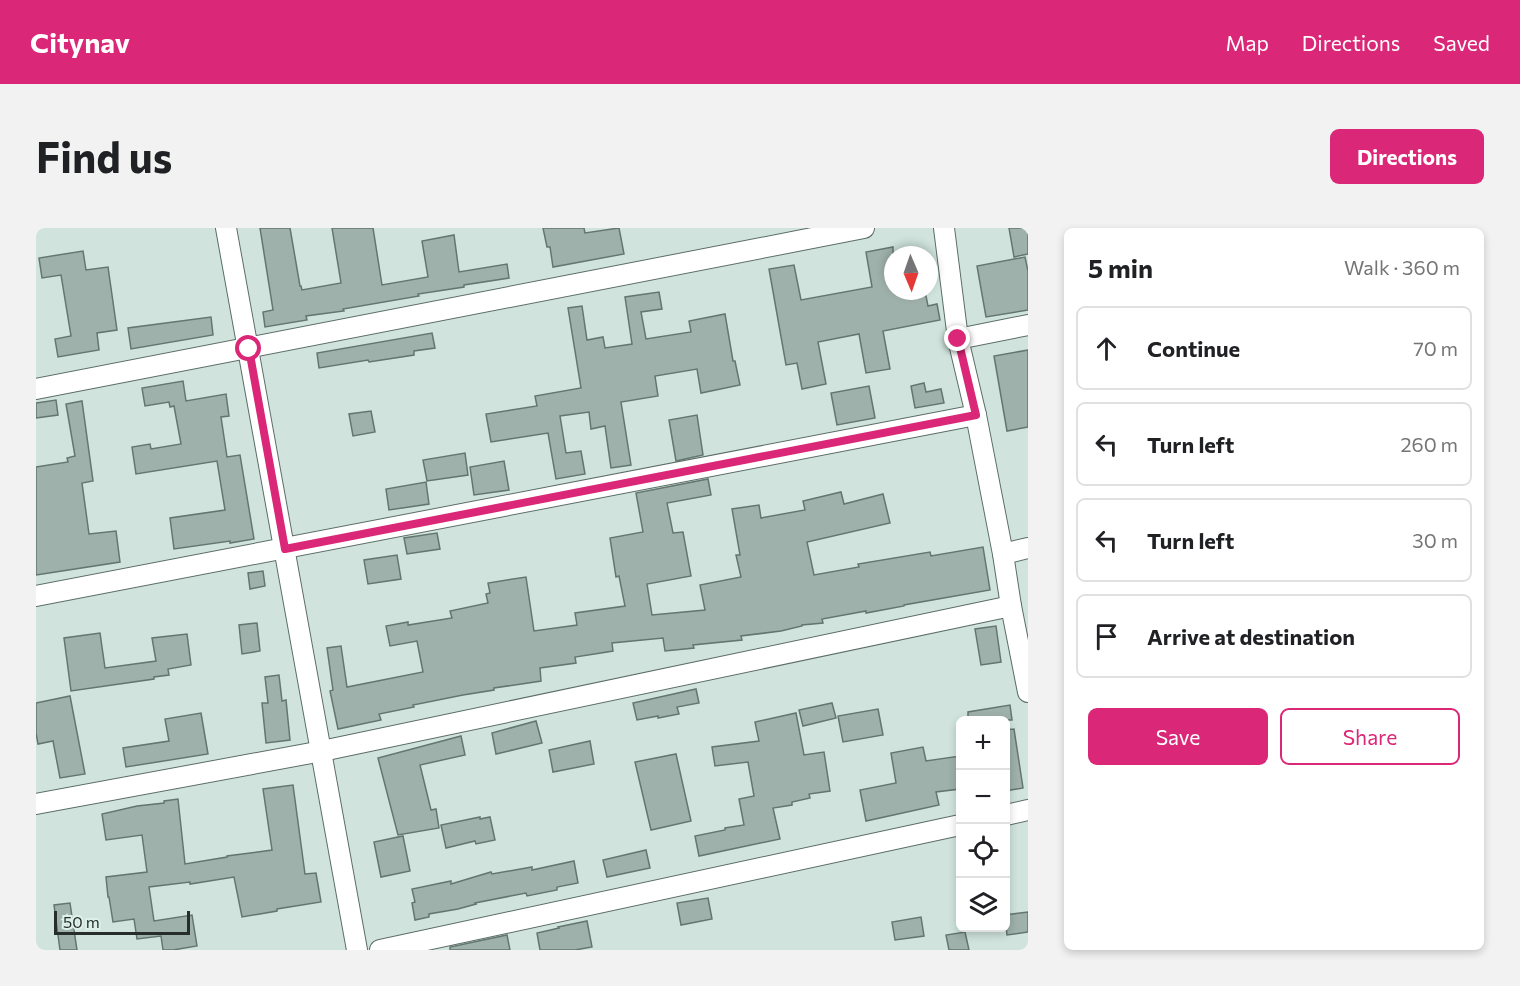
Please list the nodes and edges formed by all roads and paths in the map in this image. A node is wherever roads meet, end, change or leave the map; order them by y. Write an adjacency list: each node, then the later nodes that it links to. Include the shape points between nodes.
1 (226, 228): 6 (street)
2 (864, 228): 6 (street)
3 (944, 228): 5 (street)
4 (1028, 326): 5 (street)
5 (958, 339): 8 (street)
6 (249, 349): 7 (street); 10 (street)
7 (36, 389)
8 (976, 415): 10 (street); 11 (street)
9 (1028, 548): 11 (street)
10 (285, 549): 12 (street); 15 (street)
11 (1003, 554): 13 (street)
12 (36, 596)
13 (1011, 606): 14 (street); 15 (street)
14 (1028, 692)
15 (322, 751): 16 (street); 20 (street)
16 (36, 804)
17 (1028, 810): 18 (street)
18 (1010, 814)
19 (956, 826): 21 (street)
20 (357, 950)
21 (380, 950)

